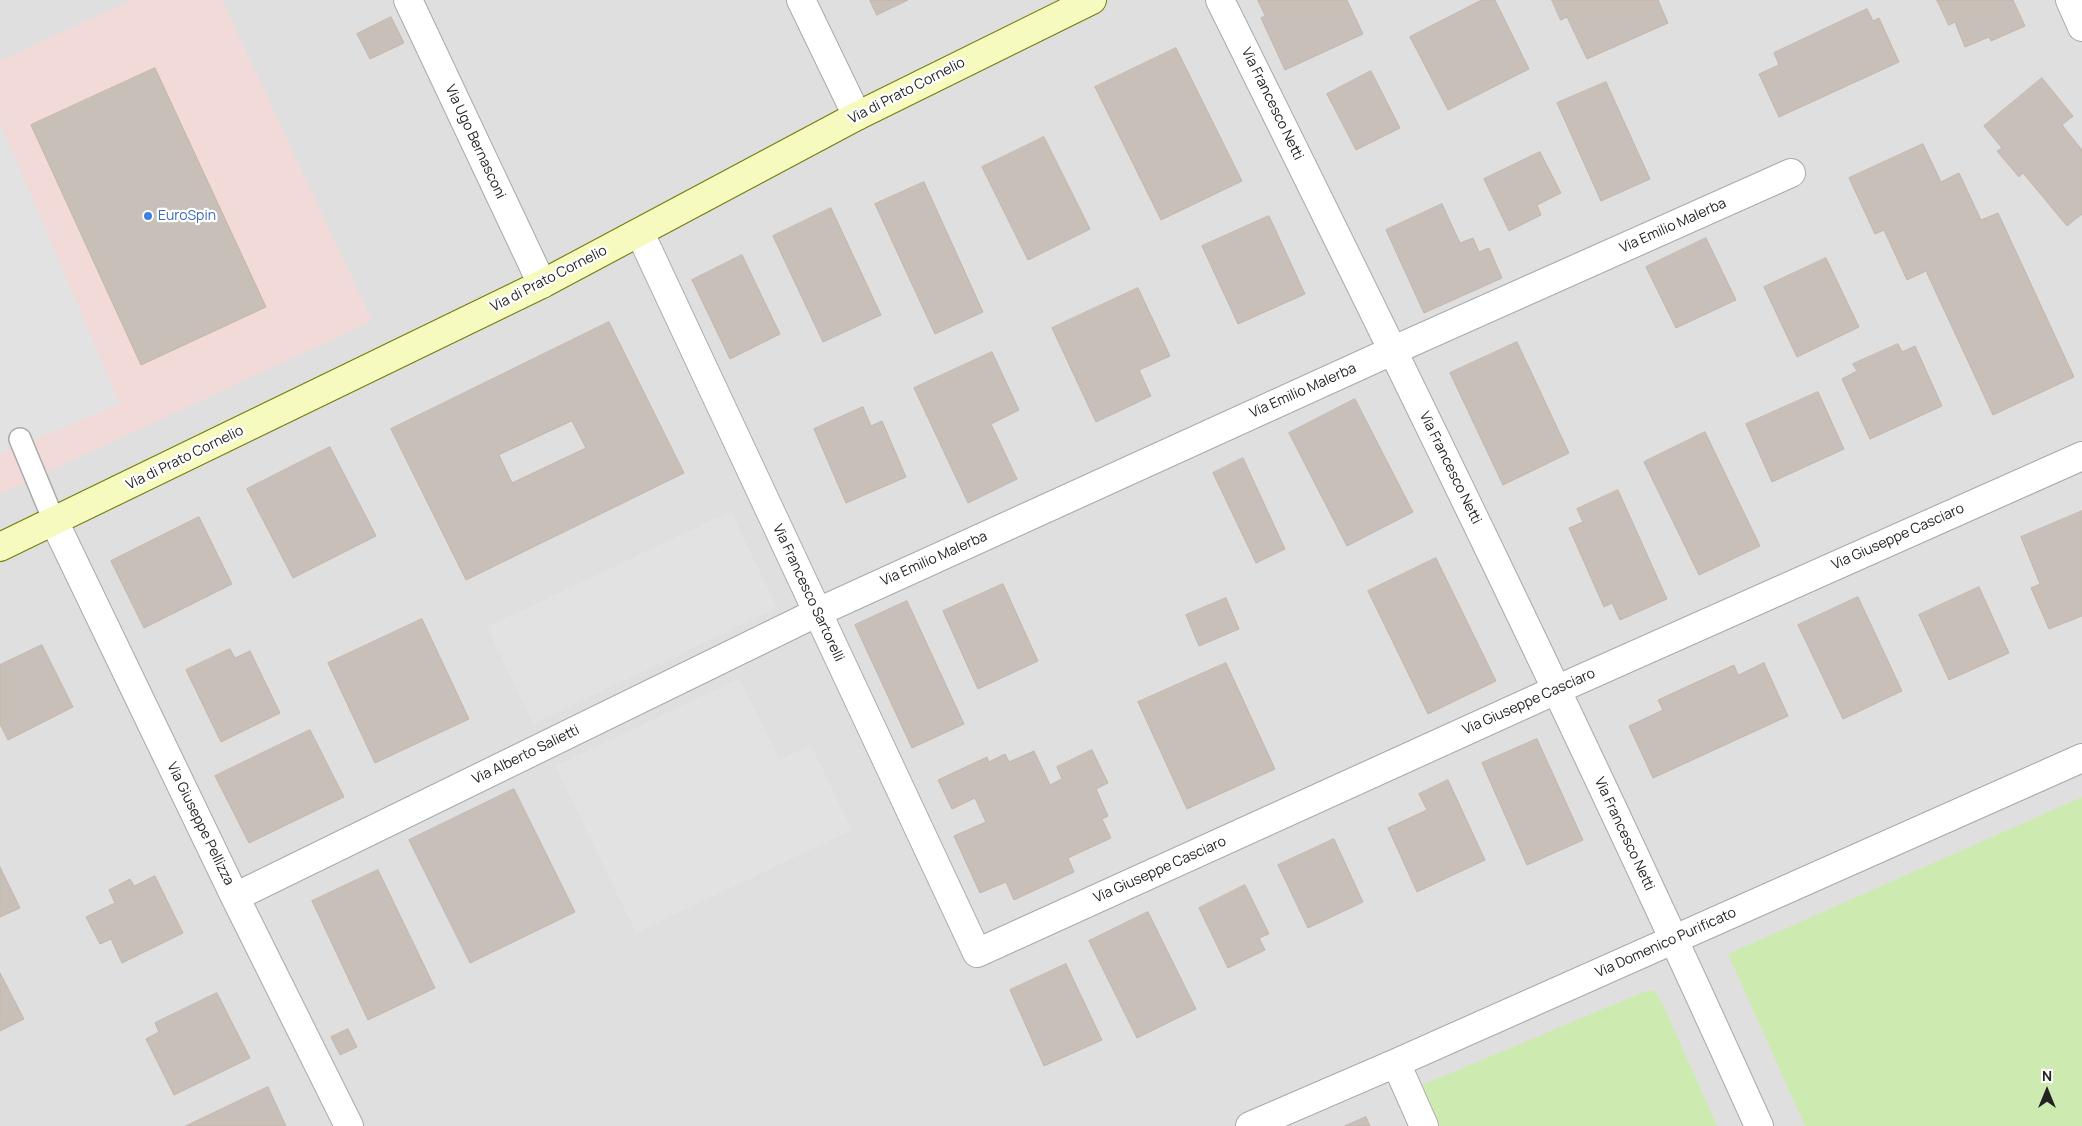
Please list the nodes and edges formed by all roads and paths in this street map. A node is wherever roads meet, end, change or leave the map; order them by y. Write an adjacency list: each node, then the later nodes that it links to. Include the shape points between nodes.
1 (408, 0): 10 (street, Via Ugo Bernasconi)
2 (801, 0): 7 (street)
3 (1092, 0): 7 (street, Via di Prato Cornelio)
4 (1220, 0): 11 (street, Via Francesco Netti)
5 (2070, 0): 6 (street)
6 (2082, 27)
7 (857, 116): 9 (street, Via di Prato Cornelio)
8 (1791, 174): 11 (street, Via Emilio Malerba)
9 (640, 232): 10 (street, Via di Prato Cornelio); 16 (street, Via Francesco Sartorelli)
10 (542, 284): 14 (street, Via di Prato Cornelio)
11 (1394, 350): 16 (street, Via Emilio Malerba); 17 (street, Via Francesco Netti)
12 (20, 440): 14 (lane)
13 (2082, 456): 17 (street, Via Giuseppe Casciaro)
14 (54, 522): 15 (street, Via di Prato Cornelio); 19 (street, Via Giuseppe Pellizza)
15 (0, 547)
16 (816, 613): 19 (street, Via Alberto Salietti); 21 (street, Via Francesco Sartorelli)
17 (1556, 690): 20 (street, Via Francesco Netti); 21 (street, Via Giuseppe Casciaro)
18 (2082, 758): 20 (street, Via Domenico Purificato)
19 (235, 897): 23 (street, Via Giuseppe Pellizza)
20 (1675, 939): 22 (street, Via Domenico Purificato); 26 (street, Via Francesco Netti)
21 (977, 953)
22 (1396, 1063): 24 (street, Via Domenico Purificato); 25 (street)
23 (349, 1126)
24 (1250, 1126)
25 (1424, 1126)
26 (1759, 1126)

